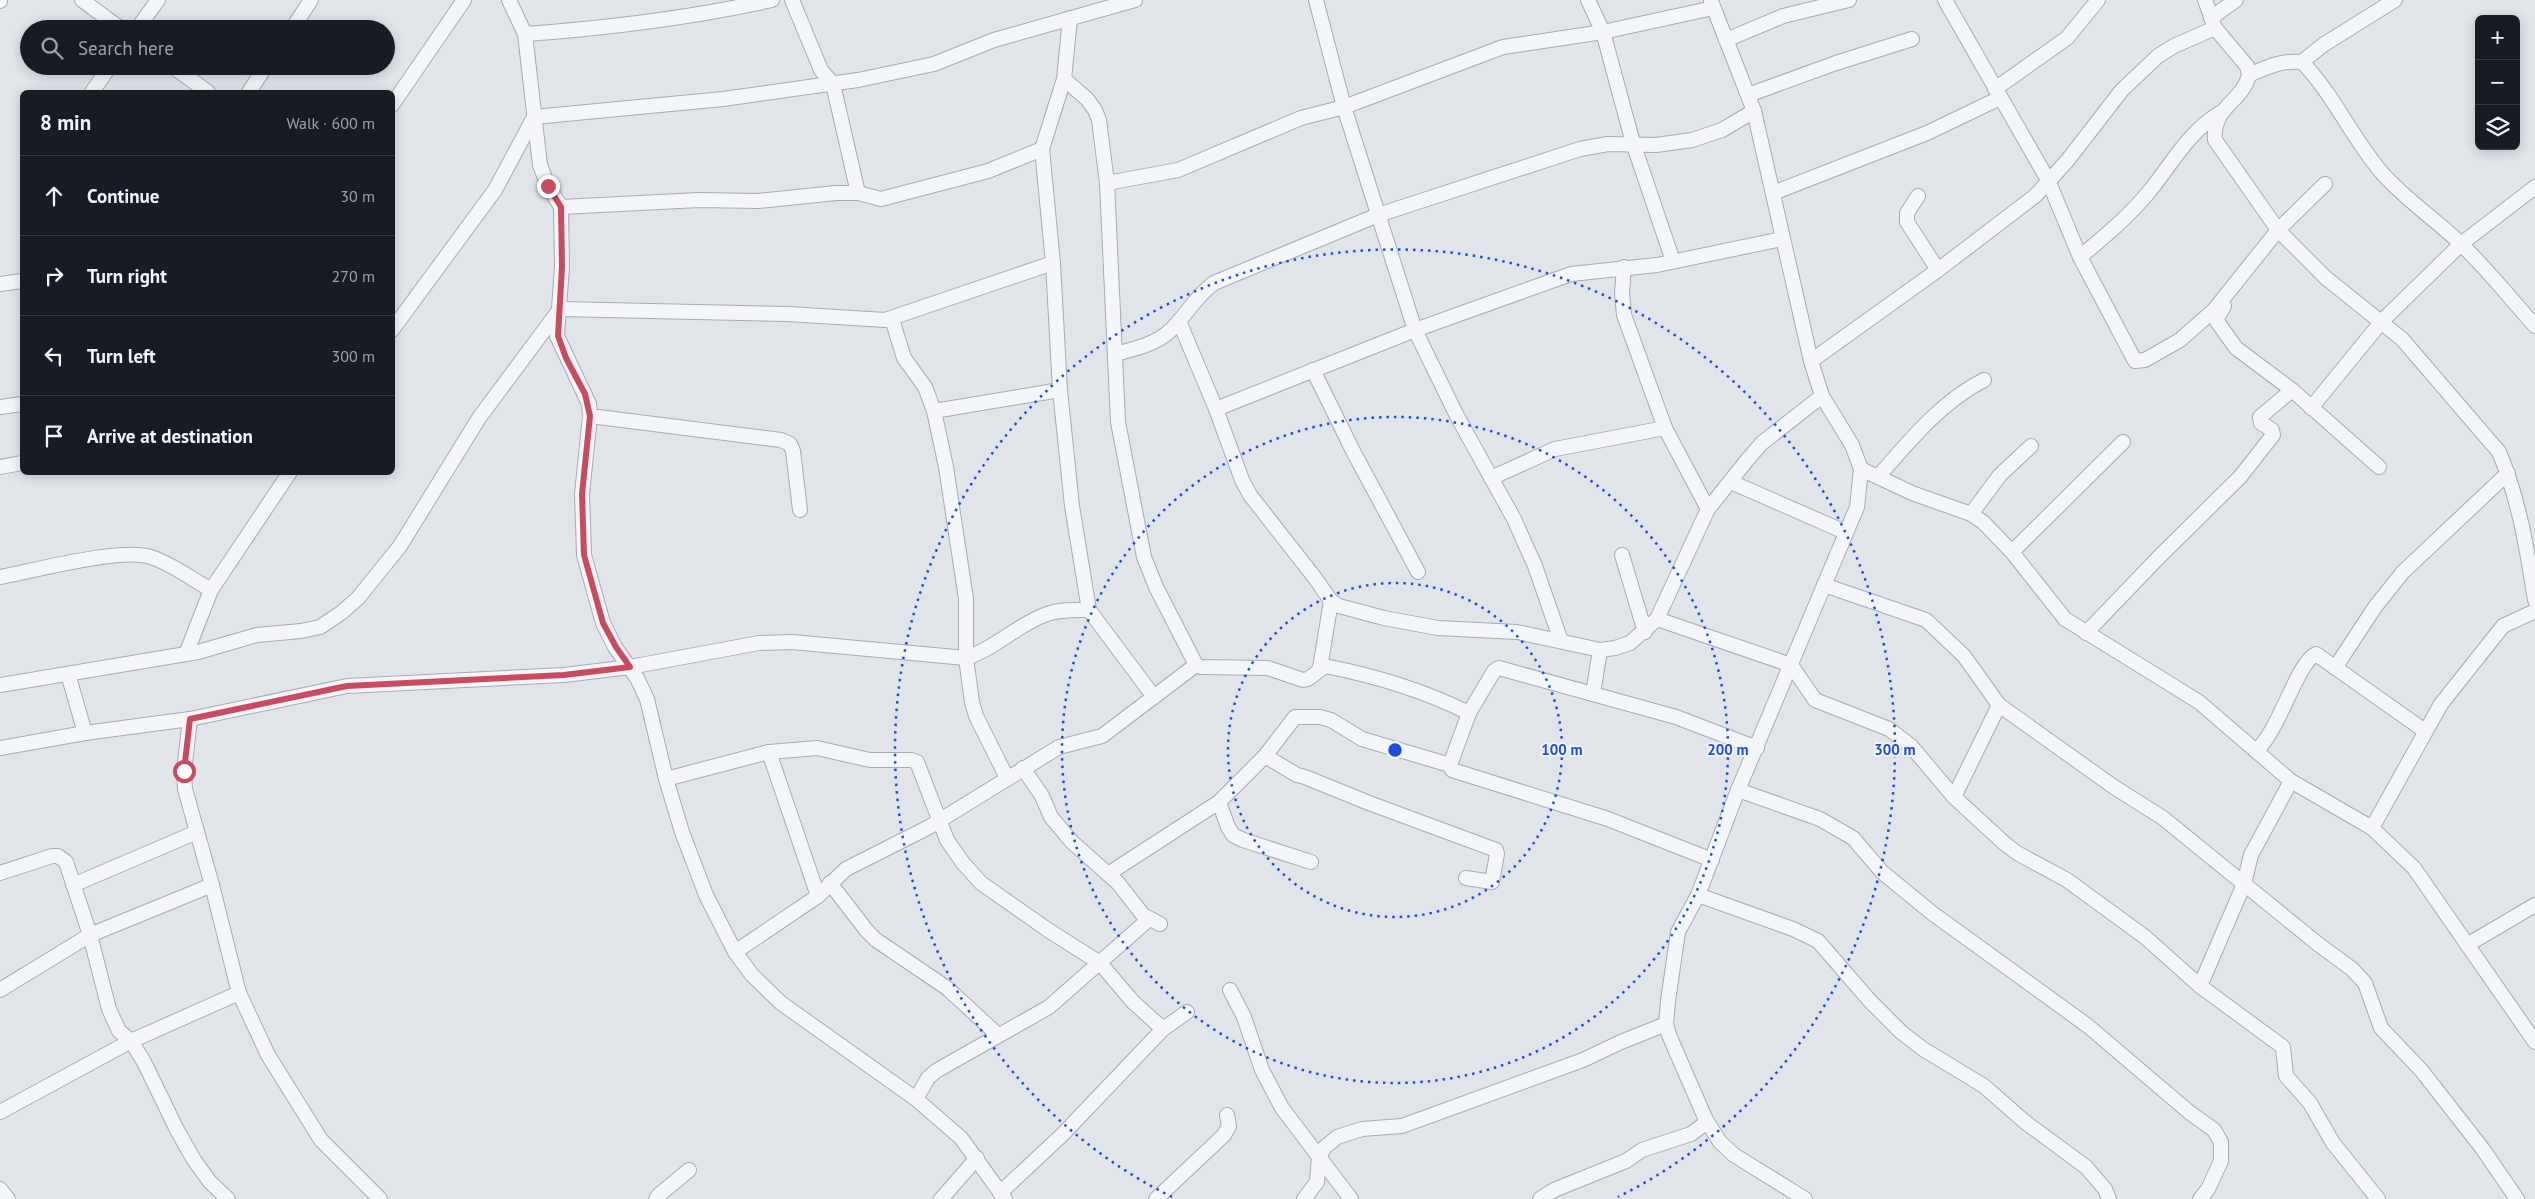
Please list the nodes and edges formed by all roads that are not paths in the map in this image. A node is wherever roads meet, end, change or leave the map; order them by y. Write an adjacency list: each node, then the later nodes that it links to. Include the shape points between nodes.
1 (82, 0): 19 (street)
2 (158, 0): 20 (street)
3 (311, 0): 21 (street)
4 (464, 0): 39 (street)
5 (509, 0): 24 (street)
6 (772, 0): 24 (street, via 670,20)
7 (792, 0): 33 (street, via 821,70)
8 (1135, 0): 18 (street)
9 (1316, 0): 40 (street)
10 (1588, 0): 23 (street)
11 (1849, 0): 26 (street, via 1783,16)
12 (1945, 0): 37 (street)
13 (2098, 0): 37 (street, via 2067,38)
14 (2205, 0): 22 (street)
15 (2236, 0): 22 (street)
16 (2395, 0): 27 (street)
17 (1712, 4): 23 (street); 26 (street)
18 (1070, 18): 32 (street); 33 (street, via 994,40 934,64)
19 (109, 20)
20 (144, 20)
21 (298, 20)
22 (2213, 23): 31 (street, via 2247,66); 46 (street, via 2145,68 2122,90 2067,161)
23 (1603, 32): 40 (street, via 1503,47); 44 (street)
24 (525, 34): 43 (street)
25 (1912, 39): 38 (street)
26 (1726, 40): 38 (street)
27 (2302, 62): 31 (street, via 2276,63); 57 (street, via 2330,95 2382,172)
28 (104, 75): 34 (street)
29 (184, 75): 35 (street)
30 (260, 75): 36 (street)
31 (2249, 75): 42 (street, via 2240,92)
32 (1064, 79): 45 (street); 47 (street, via 1095,110)
33 (833, 84): 43 (street, via 724,99); 50 (street)
34 (93, 90)
35 (205, 90)
36 (250, 90)
37 (1997, 94): 46 (street); 51 (street, via 1927,133)
38 (1748, 95): 41 (street)
39 (395, 100)
40 (1344, 107): 47 (street, via 1301,118 1178,170); 54 (street)
41 (1754, 111): 44 (street, via 1722,130 1692,140 1656,145); 51 (street)
42 (2220, 113): 55 (street, via 2214,128 2216,140); 58 (street, via 2191,135 2122,222)
43 (534, 116): 53 (street, via 540,165); 70 (street, via 495,190)
44 (1633, 143): 54 (street, via 1580,149); 59 (street)
45 (1042, 149): 50 (street, via 988,171 893,197 869,198); 60 (street)
46 (2048, 180): 58 (street); 62 (street, via 2035,196)
47 (1107, 183): 73 (street)
48 (2325, 184): 55 (street)
49 (2535, 187): 57 (street)
50 (858, 193): 53 (street)
51 (1773, 193): 56 (street)
52 (1918, 196): 62 (street, via 1907,213 1907,222)
53 (561, 207): 66 (street)
54 (1378, 214): 68 (street, via 1214,283 1203,291); 72 (street)
55 (2278, 230): 65 (street); 69 (street, via 2326,278)
56 (1782, 239): 59 (street); 74 (street)
57 (2461, 244): 69 (street); 71 (street)
58 (2080, 257): 65 (street, via 2132,359 2138,362 2191,332)
59 (1673, 261): 61 (street)
60 (1053, 263): 67 (street); 77 (street)
61 (1624, 267): 72 (street, via 1571,274); 86 (street, via 1624,315)
62 (1938, 270): 74 (street)
63 (20, 280): 64 (street)
64 (0, 284)
65 (2224, 298): 78 (street, via 2224,308 2216,320 2232,343)
66 (560, 308): 67 (street); 85 (street, via 558,336 585,394); 117 (street, via 479,418 400,546 358,598 320,626 257,636)
67 (892, 319): 84 (street, via 904,358 925,386)
68 (1179, 321): 73 (street, via 1163,336); 83 (street)
69 (2382, 321): 82 (street); 93 (street, via 2402,339 2488,436)
70 (395, 326)
71 (2535, 326)
72 (1415, 330): 75 (street); 96 (street)
73 (1115, 354): 119 (street, via 1118,422 1144,557)
74 (1811, 361): 79 (street)
75 (1313, 370): 83 (street); 104 (street)
76 (1984, 380): 95 (street, via 1963,391 1906,443)
77 (1060, 390): 84 (street); 110 (street, via 1072,506)
78 (2292, 390): 82 (street); 114 (street, via 2260,417 2261,423 2272,430 2273,435 2240,477)
79 (1822, 396): 92 (street, via 1852,445); 97 (street, via 1762,443)
80 (20, 404): 81 (street)
81 (0, 407)
82 (2312, 408): 91 (street)
83 (1216, 409): 109 (street, via 1250,495)
84 (934, 411): 118 (street, via 966,599)
85 (590, 416): 99 (street, via 781,440 790,444); 121 (street, via 582,494 584,555 603,623)
86 (1665, 428): 96 (street, via 1555,449); 98 (street)
87 (2123, 442): 102 (street)
88 (2031, 446): 100 (street, via 2000,475)
89 (20, 463): 90 (street)
90 (0, 467)
91 (2379, 467)
92 (1860, 469): 95 (street); 101 (street, via 1857,507)
93 (2508, 473): 108 (street, via 2523,527); 123 (street, via 2403,572 2375,607)
94 (288, 475): 107 (street)
95 (1878, 477): 100 (street)
96 (1491, 478): 115 (street, via 1535,566)
97 (1731, 482): 98 (street); 101 (street)
98 (1708, 509): 112 (street)
99 (800, 510)
100 (1971, 514): 102 (street)
101 (1846, 532): 106 (street)
102 (2012, 552): 114 (street, via 2065,619)
103 (1622, 555): 113 (street)
104 (1418, 572)
105 (0, 577): 107 (street, via 102,557 138,555 162,561)
106 (1824, 585): 120 (street); 128 (street, via 1926,620 1964,656)
107 (211, 590): 117 (street)
108 (2535, 600)
109 (1331, 601): 115 (street, via 1357,611 1438,628 1517,632); 122 (street)
110 (1089, 610): 118 (street, via 1047,614 983,652); 127 (street)
111 (2535, 611): 131 (street, via 2502,626 2441,704)
112 (1657, 619): 113 (street); 120 (street)
113 (1645, 632): 116 (street, via 1630,643)
114 (2086, 633): 135 (street, via 2199,702)
115 (1561, 641): 116 (street)
116 (1600, 650): 126 (street)
117 (186, 654): 124 (street)
118 (966, 658): 121 (street, via 767,642); 140 (street, via 976,716)
119 (1196, 665): 122 (street, via 1268,668 1303,680); 127 (street)
120 (1790, 665): 134 (street); 144 (street, via 1815,700 1889,729 1902,738)
121 (630, 667): 130 (street, via 546,676 347,686); 141 (street, via 647,699)
122 (1320, 668): 129 (street, via 1325,666 1366,674 1437,697)
123 (2335, 668): 131 (street); 135 (street, via 2319,655 2313,655 2287,697 2272,734)
124 (68, 674): 125 (street); 132 (street)
125 (0, 685)
126 (1593, 694): 129 (street, via 1499,668); 134 (street, via 1676,717)
127 (1154, 697): 139 (street, via 1102,736 1066,744)
128 (1998, 705): 144 (street); 155 (street, via 2114,787 2154,811)
129 (1469, 713): 138 (street)
130 (190, 719): 132 (street); 148 (street, via 185,789)
131 (2425, 731): 147 (street)
132 (85, 733): 133 (street)
133 (0, 748)
134 (1757, 748): 143 (street)
135 (2256, 751): 142 (street)
136 (769, 752): 141 (street); 146 (street, via 816,748 870,760 917,762); 159 (street)
137 (1265, 756): 138 (street, via 1296,717 1320,717 1331,720 1362,740); 145 (street); 153 (street, via 1297,775 1496,850 1492,882)
138 (1450, 765): 149 (street, via 1452,770 1608,819)
139 (1023, 768): 140 (street); 152 (street, via 1042,796 1051,818)
140 (1007, 778): 146 (street)
141 (666, 779): 163 (street, via 706,895)
142 (2291, 781): 147 (street); 155 (street, via 2252,855)
143 (1738, 790): 149 (street); 196 (street, via 1820,819 1853,838 1882,872 1932,913 2088,1026 2214,1130 2221,1142 2221,1162)
144 (1954, 797): 165 (street, via 2017,853 2067,880 2145,937)
145 (1219, 802): 150 (street, via 1233,835); 152 (street)
146 (940, 820): 154 (street, via 846,869); 164 (street, via 947,840 962,864 981,883)
147 (2372, 828): 162 (street, via 2414,868)
148 (197, 832): 156 (street); 157 (street)
149 (1712, 860): 158 (street)
150 (1311, 862)
151 (0, 873): 156 (street, via 58,856 66,862)
152 (1108, 874): 164 (street, via 1154,922)
153 (1466, 878)
154 (830, 883): 159 (street); 172 (street, via 867,931 947,988)
155 (2244, 884): 165 (street); 198 (street, via 2363,980 2381,1028 2421,1070)
156 (73, 885): 161 (street)
157 (212, 885): 161 (street); 168 (street)
158 (1698, 894): 170 (street, via 1678,932); 195 (street, via 1794,928 1818,941 1901,1032 1984,1086 2025,1122 2086,1167 2105,1189)
159 (818, 896): 163 (street)
160 (2535, 905): 162 (street)
161 (90, 935): 166 (street); 174 (street, via 109,1009 119,1031)
162 (2467, 945): 173 (street)
163 (735, 952): 175 (street, via 752,976 781,1003)
164 (1100, 963): 171 (street, via 1133,1002); 172 (street, via 1049,1007)
165 (2200, 986): 197 (street, via 2283,1046 2286,1076 2310,1103 2333,1143)
166 (1, 988)
167 (1230, 990): 179 (street, via 1244,1017 1262,1070 1282,1108)
168 (239, 993): 174 (street); 187 (street, via 268,1055 321,1140)
169 (1187, 1012): 171 (street)
170 (1666, 1024): 178 (street); 179 (street, via 1583,1060 1402,1126 1348,1132 1329,1142)
171 (1163, 1029): 184 (street)
172 (998, 1035): 175 (street, via 936,1070)
173 (2534, 1039)
174 (132, 1041): 176 (street); 186 (street, via 194,1160)
175 (916, 1099): 180 (street, via 961,1138)
176 (0, 1112)
177 (1227, 1115): 190 (street, via 1230,1126 1224,1135)
178 (1706, 1120): 183 (street, via 1727,1150); 193 (street, via 1691,1134 1642,1150 1626,1161 1554,1190)
179 (1319, 1157): 191 (street, via 1318,1182); 192 (street)
180 (977, 1158): 184 (street); 189 (street)
181 (689, 1170): 188 (street)
182 (0, 1189): 185 (street)
183 (1788, 1195): 194 (street)
184 (1002, 1196)
185 (8, 1199)
186 (228, 1199)
187 (380, 1199)
188 (656, 1199)
189 (941, 1199)
190 (1156, 1199)
191 (1304, 1199)
192 (1351, 1199)
193 (1540, 1199)
194 (1805, 1199)
195 (2109, 1199)
196 (2200, 1199)
197 (2378, 1199)
198 (2517, 1199)

